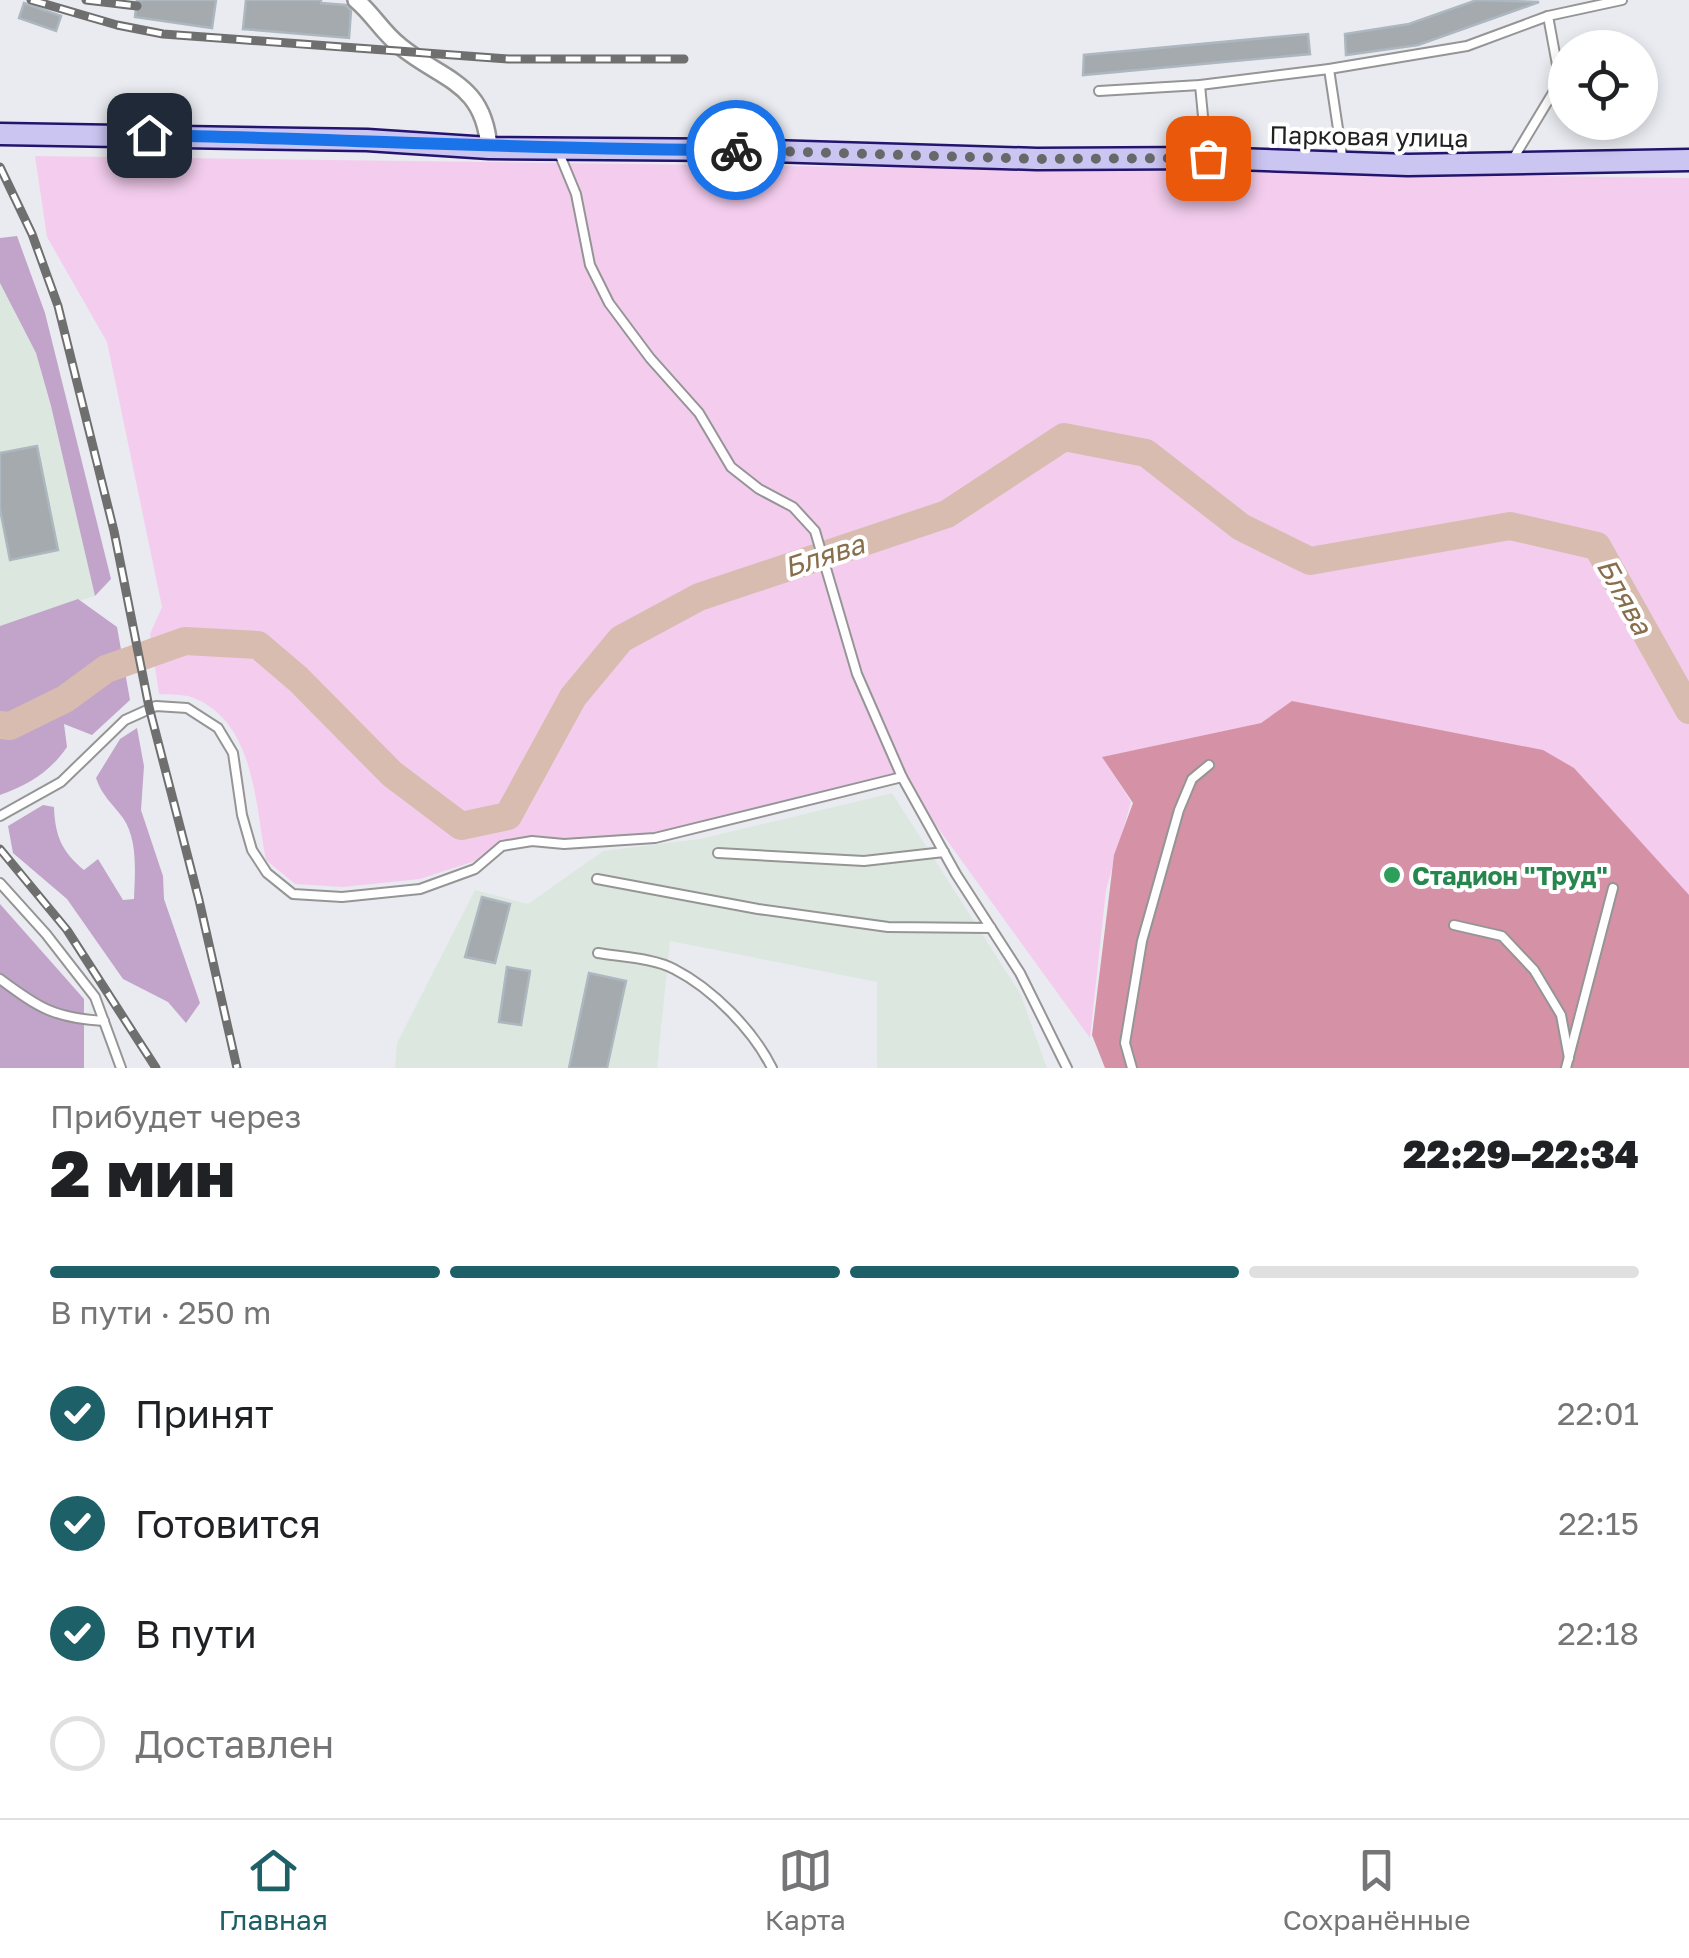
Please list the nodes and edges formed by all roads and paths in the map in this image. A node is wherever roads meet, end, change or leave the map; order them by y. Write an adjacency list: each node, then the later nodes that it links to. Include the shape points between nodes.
1 (356, 0): 8 (street, via 383,32 473,96 488,124)
2 (1622, 0): 3 (lane)
3 (1548, 16): 4 (lane, via 1468,46); 13 (lane, via 1560,81)
4 (1330, 69): 5 (lane); 12 (lane)
5 (1200, 85): 6 (lane); 10 (lane)
6 (1099, 91)
7 (0, 134): 8 (street, Парковая улица)
8 (489, 148): 9 (street, Парковая улица)
9 (558, 149): 10 (street, Парковая улица); 15 (lane, via 576,194 590,265 609,303 699,414 731,468 793,507 815,531 857,674)
10 (1208, 158): 12 (street, Парковая улица)
11 (1689, 160): 13 (street, Парковая улица)
12 (1343, 162): 13 (street, Парковая улица)
13 (1511, 162)
14 (1208, 765): 31 (lane, via 1192,779 1179,810 1142,941 1125,1043)
15 (902, 777): 16 (lane, via 655,838 502,846 475,869 420,889 293,894 252,850 234,753 218,728 187,708 156,706 125,720 61,782); 17 (lane)
16 (0, 816)
17 (944, 852): 18 (lane, via 864,861); 23 (lane)
18 (718, 853)
19 (596, 879): 23 (lane, via 888,927)
20 (0, 883): 26 (lane, via 95,997)
21 (1613, 888): 27 (lane)
22 (1454, 926): 27 (lane, via 1502,936 1534,970 1562,1015)
23 (991, 928): 30 (lane)
24 (598, 953): 29 (lane, via 672,967 760,1044)
25 (0, 979): 26 (lane, via 40,1009)
26 (104, 1021): 28 (lane)
27 (1569, 1058): 32 (lane)
28 (121, 1068)
29 (772, 1068)
30 (1067, 1068)
31 (1132, 1068)
32 (1566, 1068)

